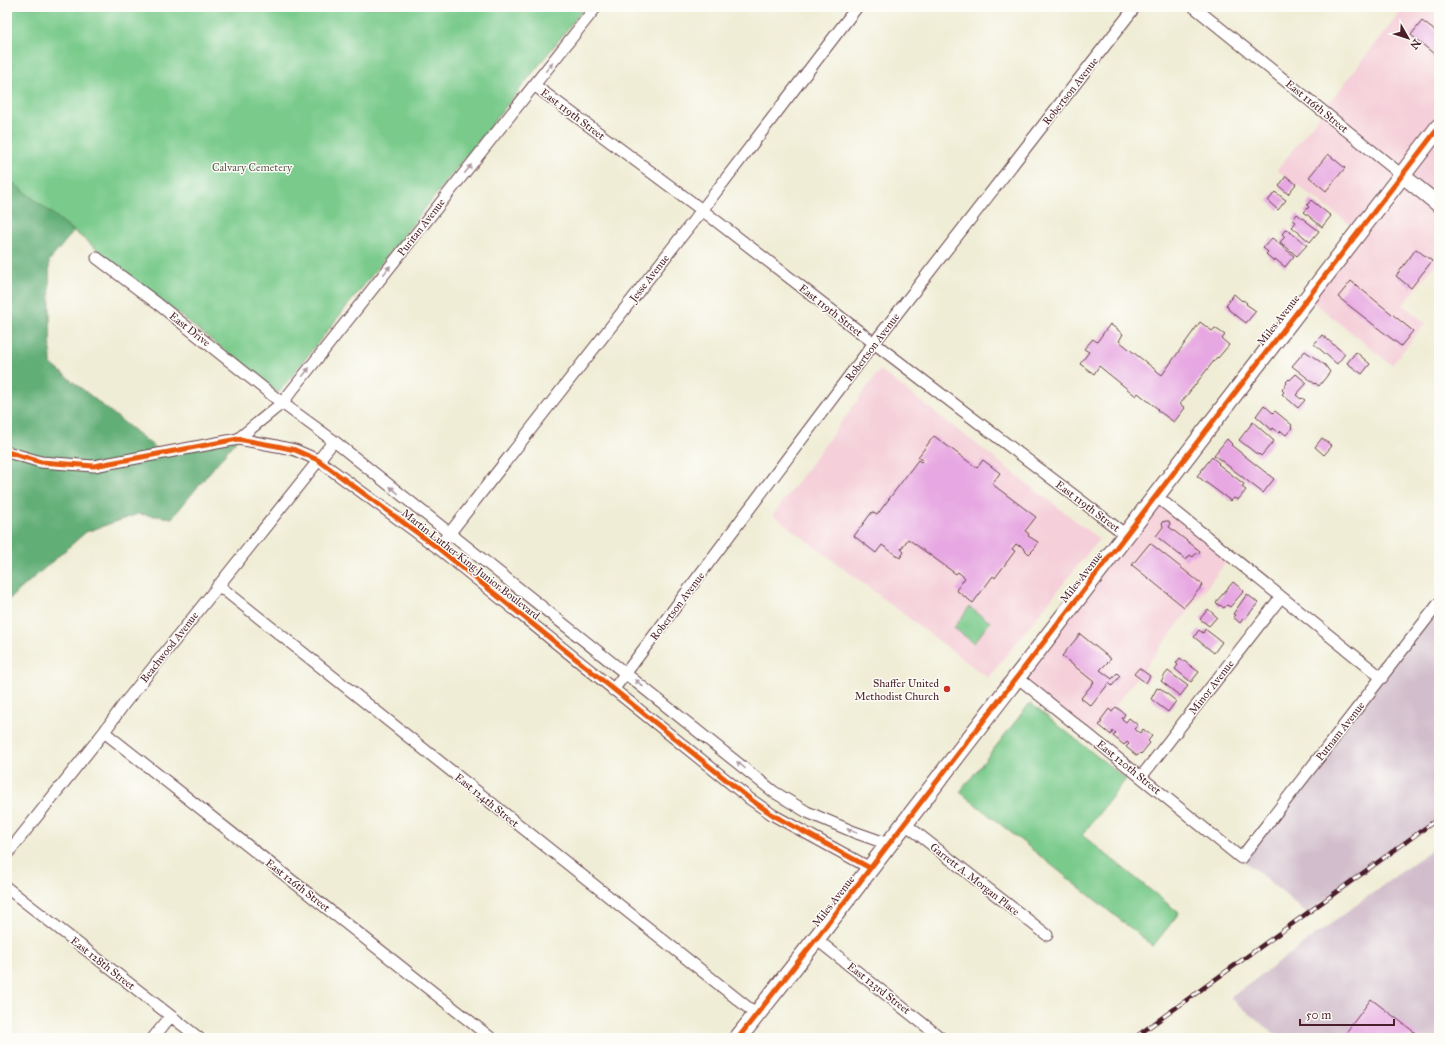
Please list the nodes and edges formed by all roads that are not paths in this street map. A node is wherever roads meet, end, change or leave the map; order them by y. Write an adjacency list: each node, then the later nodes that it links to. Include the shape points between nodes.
1 (596, 7): 5 (street, Puritan Avenue, one-way to 1)
2 (857, 7): 9 (street, Jesse Avenue)
3 (1135, 7): 11 (street, Robertson Avenue)
4 (1194, 7): 7 (street, East 116th Street)
5 (534, 85): 9 (street, East 119th Street); 12 (street, Puritan Avenue, one-way to 5)
6 (1439, 127): 7 (main road, Miles Avenue)
7 (1403, 176): 8 (main road, East 116th Street); 17 (main road, Miles Avenue)
8 (1439, 205)
9 (702, 210): 11 (street, East 119th Street); 18 (street, Jesse Avenue)
10 (97, 258): 12 (street, East Drive)
11 (874, 343): 19 (street, East 119th Street); 24 (street, Robertson Avenue)
12 (282, 403): 13 (street, Puritan Avenue); 14 (street, Martin Luther King Junior Boulevard)
13 (238, 439): 15 (street, Martin Luther King Junior Boulevard, via 94,466 41,462); 16 (street, Martin Luther King Junior Boulevard, via 295,450)
14 (334, 441): 16 (street, Beachwood Avenue); 18 (street, Martin Luther King Junior Boulevard, one-way to 14)
15 (7, 452)
16 (318, 460): 20 (street, Martin Luther King Junior Boulevard); 21 (street, Beachwood Avenue)
17 (1156, 496): 19 (main road, Miles Avenue); 22 (street)
18 (449, 534): 20 (street, Jesse Avenue); 24 (street, Martin Luther King Junior Boulevard)
19 (1126, 535): 25 (main road, Miles Avenue)
20 (438, 548): 27 (street, Martin Luther King Junior Boulevard)
21 (218, 585): 28 (street, Beachwood Avenue); 38 (street, East 124th Street)
22 (1281, 597): 26 (street); 29 (street, Minor Avenue)
23 (1439, 603): 26 (street, Putnam Avenue)
24 (627, 673): 27 (street, Robertson Avenue); 31 (street, Martin Luther King Junior Boulevard, one-way to 24, via 808,812 774,792)
25 (1017, 677): 29 (street, East 120th Street); 30 (main road, Miles Avenue)
26 (1382, 678): 33 (street, Putnam Avenue)
27 (613, 690): 34 (street, Martin Luther King Junior Boulevard, via 772,815)
28 (104, 732): 32 (street, Beachwood Avenue); 42 (street, East 126th Street)
29 (1140, 777): 33 (street, East 120th Street)
30 (904, 823): 31 (main road, Miles Avenue); 36 (street, Garrett A. Morgan Place)
31 (888, 844): 34 (main road, Miles Avenue)
32 (7, 854)
33 (1241, 858)
34 (870, 868): 37 (main road, Miles Avenue)
35 (7, 888): 39 (street, East 128th Street)
36 (1047, 935)
37 (816, 939): 38 (main road, Miles Avenue); 44 (street, East 123rd Street)
38 (756, 1014): 43 (main road, Miles Avenue)
39 (171, 1016): 40 (street); 41 (street, East 128th Street)
40 (153, 1038)
41 (199, 1038)
42 (491, 1038)
43 (738, 1038)
44 (941, 1038)

